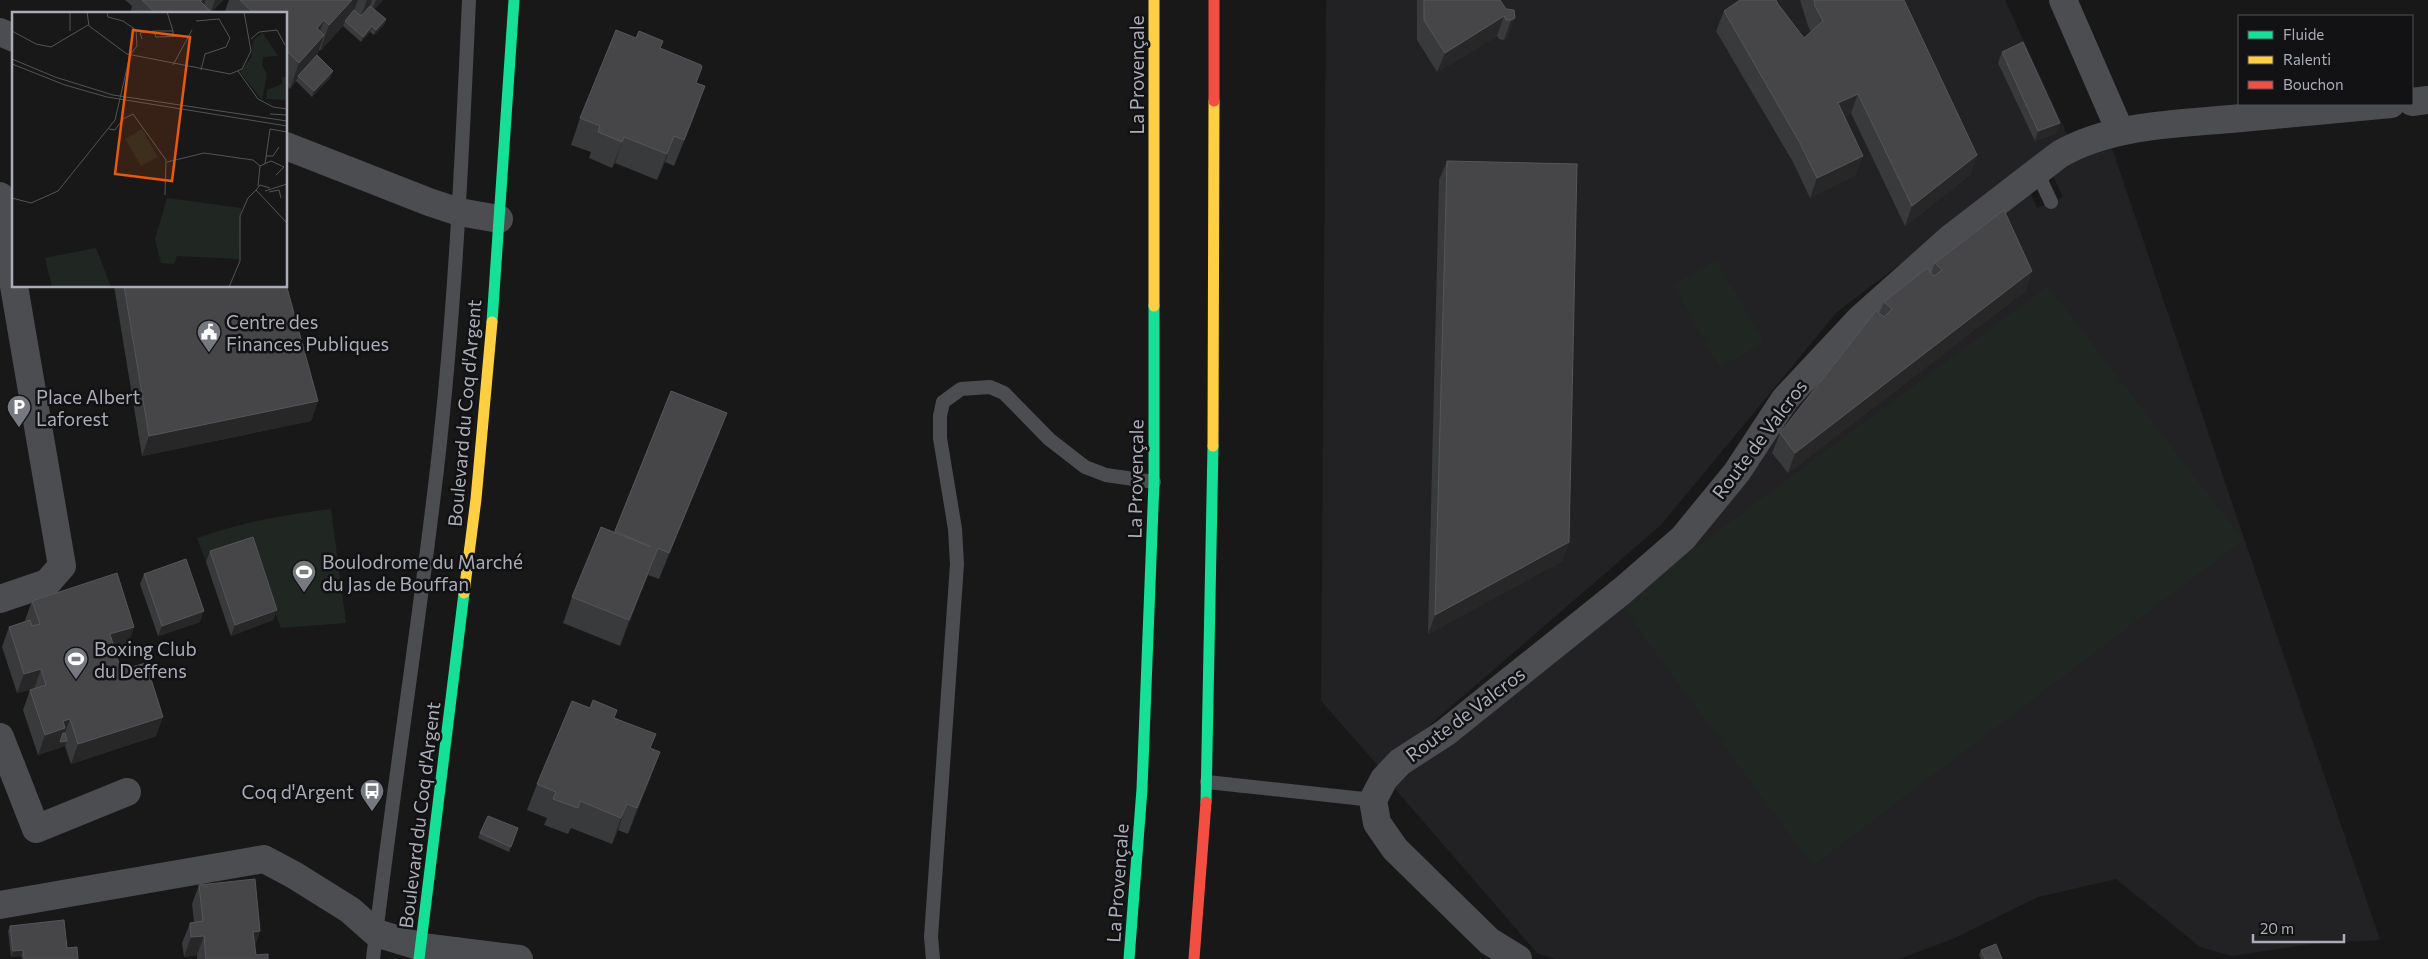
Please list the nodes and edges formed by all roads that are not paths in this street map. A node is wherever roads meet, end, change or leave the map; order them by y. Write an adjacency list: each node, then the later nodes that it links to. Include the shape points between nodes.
1 (469, 0): 17 (lane, Boulevard du Coq d'Argent)
2 (514, 0): 18 (main road, Boulevard du Coq d'Argent)
3 (1154, 0): 20 (main road, La Provençale)
4 (1214, 0): 24 (main road, via 1213,482)
5 (2063, 0): 12 (street)
6 (1142, 20): 20 (main road)
7 (0, 32): 8 (street)
8 (12, 37)
9 (2428, 100): 10 (street)
10 (2413, 102)
11 (2380, 105): 12 (street, Route de Valcros)
12 (2120, 132): 14 (street, Route de Valcros, via 2078,143)
13 (288, 147): 17 (street)
14 (2037, 172): 16 (lane); 26 (street, Route de Valcros, via 1952,237 1860,319 1785,399 1737,472 1683,538 1521,673 1444,733 1400,762 1384,779)
15 (0, 196): 19 (street)
16 (2051, 202)
17 (459, 212): 18 (street); 28 (lane, Boulevard du Coq d'Argent, via 437,470)
18 (500, 220): 29 (main road, Boulevard du Coq d'Argent, via 476,499)
19 (10, 287): 22 (street, via 62,566 47,584)
20 (1155, 346): 21 (main road, La Provençale)
21 (1154, 482): 31 (lane, via 1106,475 1085,467 1049,439 1004,393 990,387 961,389 943,402 940,438 955,529 957,564 931,936); 32 (main road, La Provençale, via 1142,789)
22 (0, 599)
23 (0, 737): 25 (street, via 36,829)
24 (1207, 782): 26 (lane); 33 (main road)
25 (128, 792)
26 (1373, 800): 34 (street, via 1376,823 1395,849 1489,941)
27 (0, 904): 28 (street, via 264,859 342,905)
28 (374, 946): 29 (street)
29 (420, 953): 30 (street)
30 (519, 959)
31 (933, 959)
32 (1129, 959)
33 (1194, 959)
34 (1518, 959)

